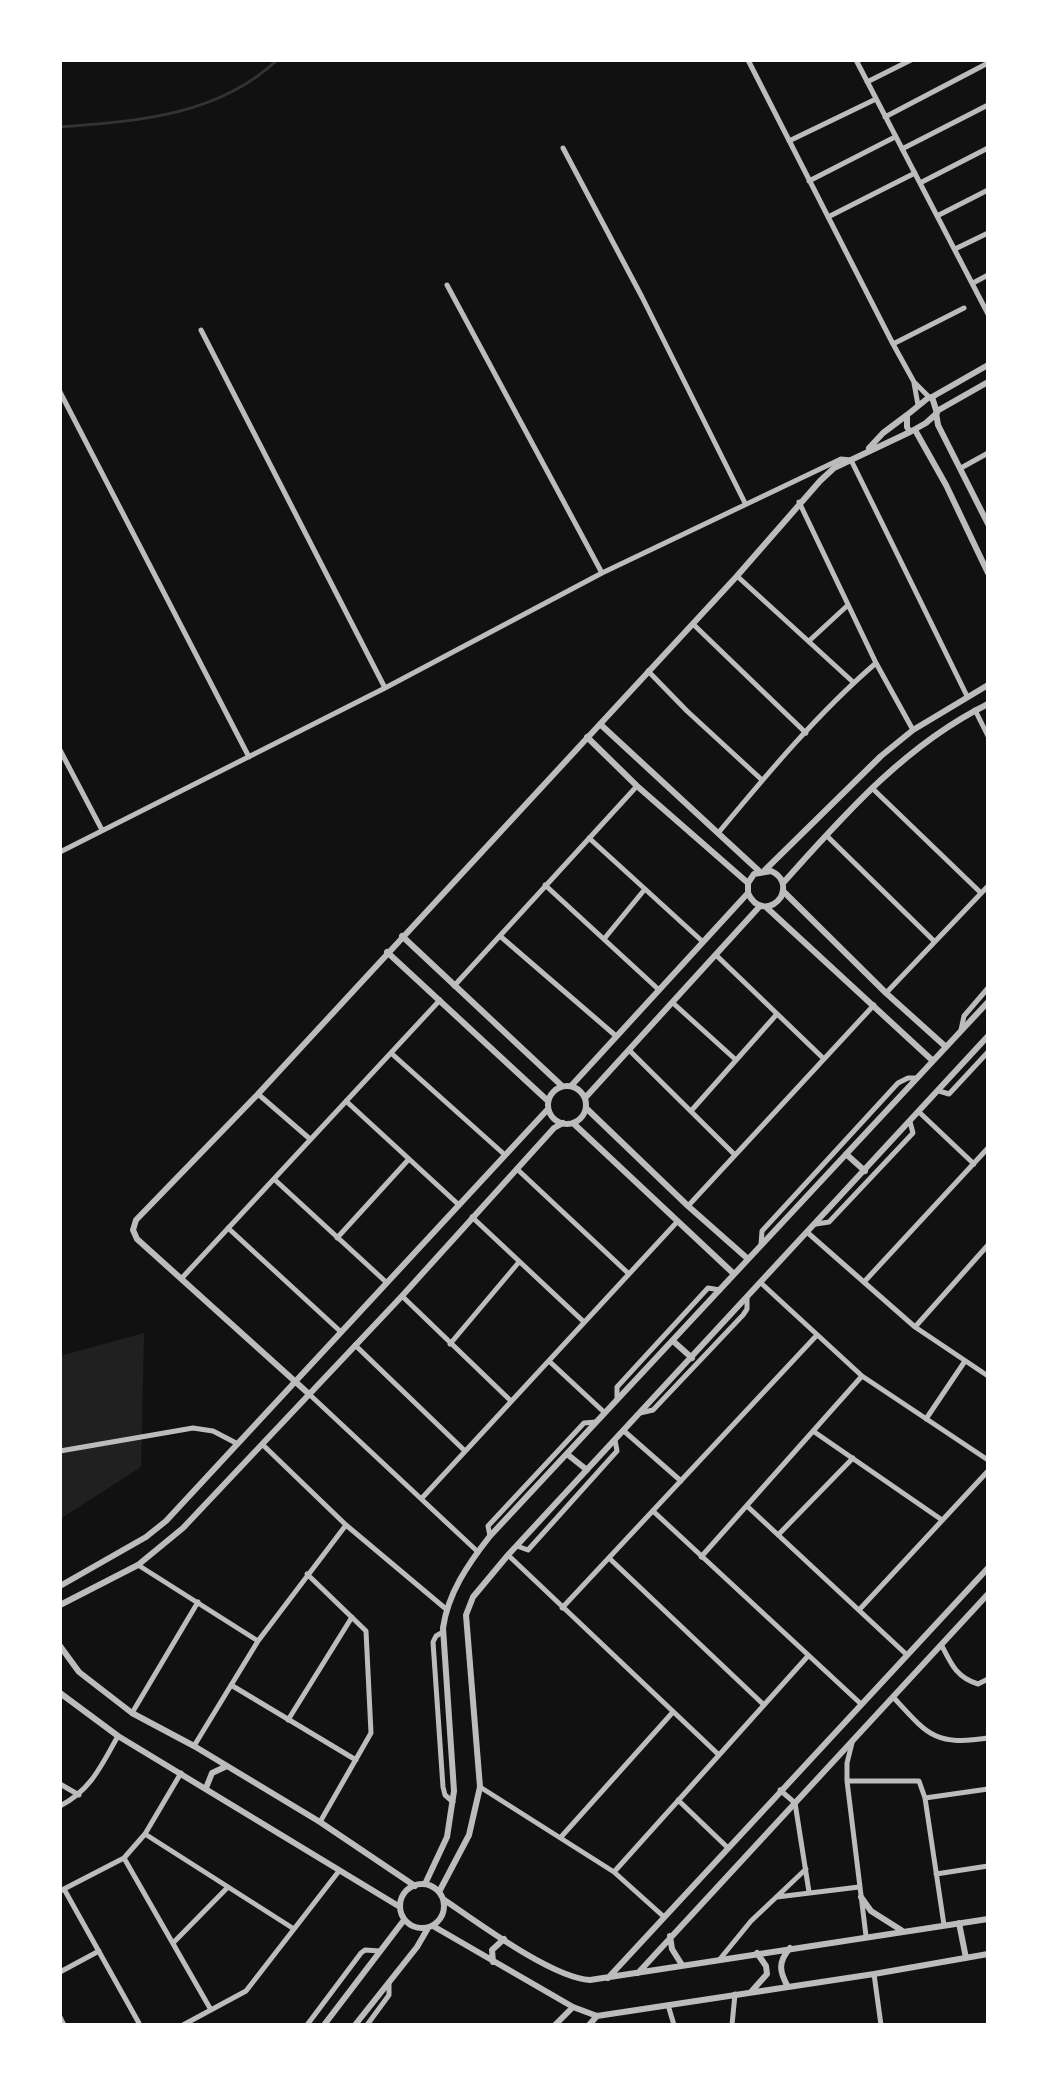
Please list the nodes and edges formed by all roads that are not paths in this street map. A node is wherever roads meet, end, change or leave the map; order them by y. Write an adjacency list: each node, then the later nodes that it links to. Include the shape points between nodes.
1 (748, 60): 10 (street)
2 (856, 60): 5 (street)
3 (911, 60): 5 (street)
4 (988, 63): 8 (street)
5 (867, 82): 6 (street)
6 (876, 99): 8 (street); 10 (street)
7 (988, 105): 13 (street)
8 (885, 117): 9 (street)
9 (895, 137): 13 (street); 15 (street)
10 (789, 141): 15 (street)
11 (563, 148): 44 (street)
12 (988, 148): 16 (street)
13 (902, 149): 14 (street)
14 (915, 173): 16 (street); 19 (street)
15 (809, 181): 19 (street)
16 (920, 183): 18 (street)
17 (988, 190): 18 (street)
18 (937, 216): 21 (street)
19 (828, 217): 28 (street)
20 (988, 233): 21 (street)
21 (955, 249): 23 (street)
22 (988, 275): 23 (street)
23 (973, 283): 26 (street)
24 (447, 285): 47 (street)
25 (964, 308): 28 (street)
26 (988, 314)
27 (201, 330): 57 (street)
28 (893, 344): 30 (street)
29 (988, 365): 33 (street)
30 (914, 382): 33 (street); 34 (street)
31 (988, 382): 35 (street)
32 (60, 392): 67 (street)
33 (930, 397): 34 (street); 35 (street)
34 (918, 405): 36 (street)
35 (936, 412): 37 (street); 41 (street)
36 (907, 415): 37 (street, via 907,427); 39 (street)
37 (913, 431): 39 (street); 48 (street)
38 (988, 453): 41 (street)
39 (864, 454): 40 (street)
40 (851, 460): 43 (street, via 834,468); 44 (street, via 835,460); 58 (street)
41 (961, 468): 45 (street)
42 (988, 501): 45 (street)
43 (799, 502): 49 (street); 50 (street)
44 (745, 503): 47 (street)
45 (979, 505): 46 (street)
46 (988, 524)
47 (602, 573): 57 (street)
48 (988, 573)
49 (737, 576): 51 (street); 52 (street)
50 (848, 605): 52 (street); 53 (street)
51 (693, 624): 54 (street); 63 (street)
52 (809, 641): 55 (street)
53 (876, 663): 55 (street); 62 (street)
54 (648, 671): 61 (street); 68 (street)
55 (853, 682): 63 (street)
56 (988, 685): 58 (street)
57 (385, 688): 67 (street)
58 (967, 696): 62 (street)
59 (988, 704): 60 (street)
60 (975, 710): 64 (street); 70 (street, via 922,744)
61 (600, 724): 65 (street); 72 (street)
62 (913, 730): 76 (street)
63 (806, 733): 68 (street)
64 (988, 736)
65 (587, 737): 69 (street); 85 (street)
66 (60, 750): 71 (street)
67 (249, 757): 71 (street)
68 (762, 780): 72 (street)
69 (637, 786): 74 (street); 77 (street)
70 (872, 788): 73 (street); 82 (street)
71 (102, 830): 75 (street)
72 (719, 832): 76 (street)
73 (827, 836): 80 (street); 89 (street)
74 (589, 838): 78 (street); 81 (street)
75 (60, 852)
76 (762, 871): 77 (street); 80 (street, via 776,873)
77 (748, 883): 83 (street)
78 (545, 885): 86 (street); 87 (street)
79 (988, 886): 82 (street)
80 (783, 888): 84 (street, via 778,902); 95 (street)
81 (645, 889): 87 (street); 88 (street)
82 (980, 892): 89 (street)
83 (748, 893): 84 (street); 88 (street)
84 (763, 906): 91 (street); 99 (street)
85 (402, 936): 90 (street); 92 (street)
86 (500, 936): 92 (street); 102 (street)
87 (604, 939): 94 (street)
88 (702, 941): 94 (street)
89 (934, 941): 95 (street)
90 (387, 952): 96 (street); 115 (street)
91 (717, 956): 98 (street); 100 (street)
92 (453, 986): 112 (street)
93 (988, 988): 101 (street, via 964,1016)
94 (658, 989): 102 (street)
95 (886, 993): 104 (street)
96 (440, 1000): 107 (street); 118 (street)
97 (988, 1002): 101 (street)
98 (673, 1003): 105 (street); 109 (street)
99 (874, 1005): 108 (street); 110 (street)
100 (777, 1014): 108 (street); 109 (street)
101 (961, 1030): 104 (street)
102 (616, 1036): 113 (street)
103 (988, 1036): 114 (street)
104 (946, 1047): 110 (street)
105 (629, 1050): 116 (street); 120 (street)
106 (988, 1052): 114 (street, via 949,1094)
107 (391, 1053): 117 (street); 128 (street)
108 (824, 1059): 129 (street)
109 (736, 1060): 120 (street)
110 (933, 1061): 111 (street)
111 (916, 1078): 127 (street); 143 (street, via 898,1083 762,1231)
112 (562, 1086): 113 (street); 118 (street, via 552,1091)
113 (571, 1086): 116 (street)
114 (939, 1091): 121 (street)
115 (258, 1094): 125 (street); 149 (street, via 136,1220 137,1239)
116 (585, 1098): 119 (street)
117 (346, 1101): 125 (street); 130 (street)
118 (548, 1105): 123 (street, via 553,1118); 128 (street)
119 (586, 1108): 124 (street); 136 (street)
120 (691, 1111): 129 (street)
121 (919, 1112): 122 (street); 131 (street)
122 (910, 1122): 133 (street); 139 (street, via 913,1133 829,1222)
123 (563, 1123): 124 (street); 132 (street)
124 (573, 1123): 138 (street)
125 (310, 1139): 134 (street)
126 (988, 1148): 131 (street)
127 (846, 1154): 133 (street); 143 (street)
128 (505, 1155): 135 (street)
129 (735, 1155): 136 (street)
130 (409, 1159): 135 (street); 142 (street)
131 (974, 1164): 151 (street)
132 (517, 1169): 137 (street); 147 (street)
133 (865, 1171): 139 (street)
134 (274, 1179): 140 (street); 142 (street)
135 (459, 1205): 150 (street)
136 (688, 1206): 145 (street)
137 (472, 1217): 146 (street); 154 (street)
138 (677, 1222): 147 (street); 148 (street)
139 (816, 1224): 141 (street)
140 (228, 1228): 149 (street); 158 (street)
141 (808, 1233): 151 (street); 152 (street)
142 (337, 1238): 150 (street)
143 (761, 1245): 145 (street)
144 (988, 1245): 157 (street)
145 (748, 1259): 148 (street)
146 (519, 1262): 156 (street); 161 (street)
147 (629, 1274): 156 (street)
148 (734, 1274): 153 (street)
149 (181, 1279): 168 (street)
150 (386, 1282): 158 (street)
151 (864, 1282): 157 (street)
152 (761, 1283): 155 (street); 159 (street)
153 (720, 1290): 160 (street); 171 (street, via 708,1288 617,1387)
154 (402, 1296): 161 (street); 162 (street)
155 (747, 1298): 163 (street); 172 (street, via 743,1315 653,1410)
156 (584, 1322): 164 (street)
157 (915, 1327): 165 (street)
158 (341, 1332): 168 (street)
159 (817, 1335): 166 (street); 188 (street)
160 (673, 1341): 163 (street); 171 (street)
161 (450, 1344): 170 (street)
162 (355, 1345): 169 (street); 182 (street)
163 (692, 1358): 172 (street)
164 (549, 1361): 170 (street); 173 (street)
165 (965, 1361): 167 (street); 174 (street)
166 (862, 1376): 174 (street); 177 (street)
167 (988, 1376)
168 (296, 1380): 169 (street); 179 (street)
169 (309, 1394): 180 (street); 189 (street)
170 (511, 1401): 182 (street)
171 (617, 1401): 173 (street)
172 (640, 1413): 176 (street)
173 (606, 1414): 175 (street)
174 (926, 1419): 185 (street)
175 (597, 1422): 183 (street); 195 (street, via 584,1423 488,1526)
176 (624, 1431): 178 (street); 188 (street)
177 (813, 1431): 184 (street); 190 (street)
178 (615, 1440): 186 (street); 196 (street, via 617,1451 528,1550)
179 (236, 1443): 181 (street, via 193,1428); 206 (street, via 166,1521)
180 (263, 1445): 193 (street); 201 (street, via 183,1528)
181 (60, 1451)
182 (465, 1451): 189 (street)
183 (567, 1454): 186 (street); 195 (street)
184 (853, 1458): 192 (street); 194 (street)
185 (988, 1460)
186 (587, 1470): 196 (street)
187 (988, 1471): 192 (street)
188 (681, 1481): 191 (street)
189 (422, 1498): 197 (street)
190 (747, 1506): 194 (street); 199 (street)
191 (653, 1511): 199 (street); 200 (street)
192 (942, 1520): 212 (street)
193 (346, 1525): 203 (street); 211 (street)
194 (778, 1535): 212 (street)
195 (490, 1536): 197 (street)
196 (517, 1546): 198 (street)
197 (478, 1552): 211 (street)
198 (508, 1555): 210 (street); 239 (street, via 473,1597 466,1615)
199 (701, 1557): 218 (street)
200 (609, 1558): 210 (street); 224 (street)
201 (138, 1565): 208 (street); 209 (street)
202 (987, 1569): 204 (street); 205 (street)
203 (307, 1574): 213 (street); 214 (street)
204 (988, 1579)
205 (972, 1584): 207 (street); 217 (street)
206 (60, 1586)
207 (987, 1595): 216 (street)
208 (198, 1602): 214 (street); 226 (street)
209 (60, 1605)
210 (562, 1608): 225 (street)
211 (446, 1609): 259 (street, via 443,1632 454,1791 447,1837)
212 (859, 1610): 217 (street)
213 (352, 1617): 227 (street); 233 (street, via 366,1631 371,1733)
214 (258, 1641): 220 (street)
215 (60, 1646): 226 (street, via 79,1672)
216 (942, 1646): 219 (street, via 955,1672 978,1684); 222 (street)
217 (907, 1655): 223 (street)
218 (808, 1656): 223 (street); 224 (street)
219 (988, 1680)
220 (231, 1685): 227 (street); 231 (street)
221 (60, 1693): 228 (street)
222 (894, 1698): 229 (street, via 941,1740); 230 (street)
223 (861, 1704): 236 (street)
224 (764, 1705): 232 (street)
225 (673, 1712): 232 (street); 251 (street)
226 (132, 1713): 231 (street)
227 (288, 1720): 233 (street)
228 (118, 1736): 235 (street); 244 (street)
229 (988, 1738)
230 (852, 1743): 237 (street); 243 (street)
231 (194, 1746): 234 (street)
232 (719, 1755): 246 (street)
233 (356, 1760): 249 (street)
234 (227, 1766): 240 (street, via 212,1773); 249 (street)
235 (181, 1773): 240 (street); 250 (street)
236 (791, 1779): 242 (street); 243 (street)
237 (847, 1781): 245 (street, via 919,1781); 262 (street)
238 (60, 1784): 244 (street)
239 (480, 1787): 251 (street); 264 (street, via 469,1835)
240 (206, 1788): 256 (street)
241 (988, 1789): 245 (street)
242 (780, 1790): 247 (street); 252 (street)
243 (806, 1792): 247 (street)
244 (79, 1796): 248 (street)
245 (925, 1798): 258 (street)
246 (678, 1800): 252 (street); 257 (street)
247 (795, 1803): 255 (street); 278 (street)
248 (60, 1806)
249 (320, 1822): 260 (street)
250 (145, 1834): 253 (street); 261 (street)
251 (561, 1837): 257 (street)
252 (727, 1847): 270 (street)
253 (124, 1858): 263 (street); 281 (street)
254 (988, 1866): 258 (street)
255 (806, 1869): 265 (street); 266 (street)
256 (339, 1871): 269 (street); 276 (street)
257 (614, 1872): 270 (street)
258 (936, 1874): 274 (street)
259 (425, 1884): 260 (street); 264 (street)
260 (415, 1886): 269 (street, via 404,1894)
261 (228, 1887): 276 (street); 281 (street)
262 (859, 1887): 265 (street); 267 (street)
263 (62, 1890): 283 (street)
264 (439, 1892): 268 (street)
265 (809, 1892): 266 (street)
266 (776, 1897): 288 (street)
267 (861, 1897): 277 (street, via 871,1911); 279 (street)
268 (443, 1899): 275 (street, via 443,1914); 280 (street)
269 (400, 1907): 272 (street)
270 (663, 1916): 294 (street)
271 (988, 1919): 273 (street)
272 (404, 1920): 275 (street, via 414,1927); 284 (street)
273 (959, 1923): 274 (street); 287 (street)
274 (944, 1925): 277 (street)
275 (430, 1927): 289 (street); 295 (street)
276 (294, 1929): 301 (street, via 246,1991)
277 (901, 1930): 279 (street)
278 (670, 1936): 290 (street); 292 (street)
279 (866, 1936): 282 (street)
280 (504, 1939): 289 (street, via 492,1950); 294 (street, via 576,1979)
281 (174, 1942): 301 (street)
282 (790, 1948): 285 (street); 296 (street, via 780,1968)
283 (99, 1951): 291 (street); 305 (street)
284 (380, 1951): 307 (street, via 361,1953); 308 (street)
285 (757, 1953): 288 (street); 297 (street, via 767,1974)
286 (988, 1954): 287 (street)
287 (966, 1958): 293 (street)
288 (720, 1959): 290 (street)
289 (493, 1962): 300 (street)
290 (682, 1965): 292 (street)
291 (60, 1972)
292 (638, 1973): 294 (street)
293 (874, 1974): 296 (street); 315 (street)
294 (608, 1978)
295 (389, 1982): 309 (street); 310 (street, via 389,1995)
296 (788, 1987): 297 (street)
297 (751, 1992): 298 (street)
298 (735, 1994): 299 (street); 314 (street)
299 (668, 2005): 302 (street); 313 (street)
300 (573, 2007): 302 (street); 311 (street)
301 (211, 2010): 306 (street)
302 (597, 2016): 312 (street)
303 (60, 2017): 304 (street)
304 (64, 2025)
305 (140, 2025)
306 (183, 2025)
307 (307, 2025)
308 (324, 2025)
309 (355, 2025)
310 (367, 2025)
311 (555, 2025)
312 (589, 2025)
313 (674, 2025)
314 (732, 2025)
315 (881, 2025)

